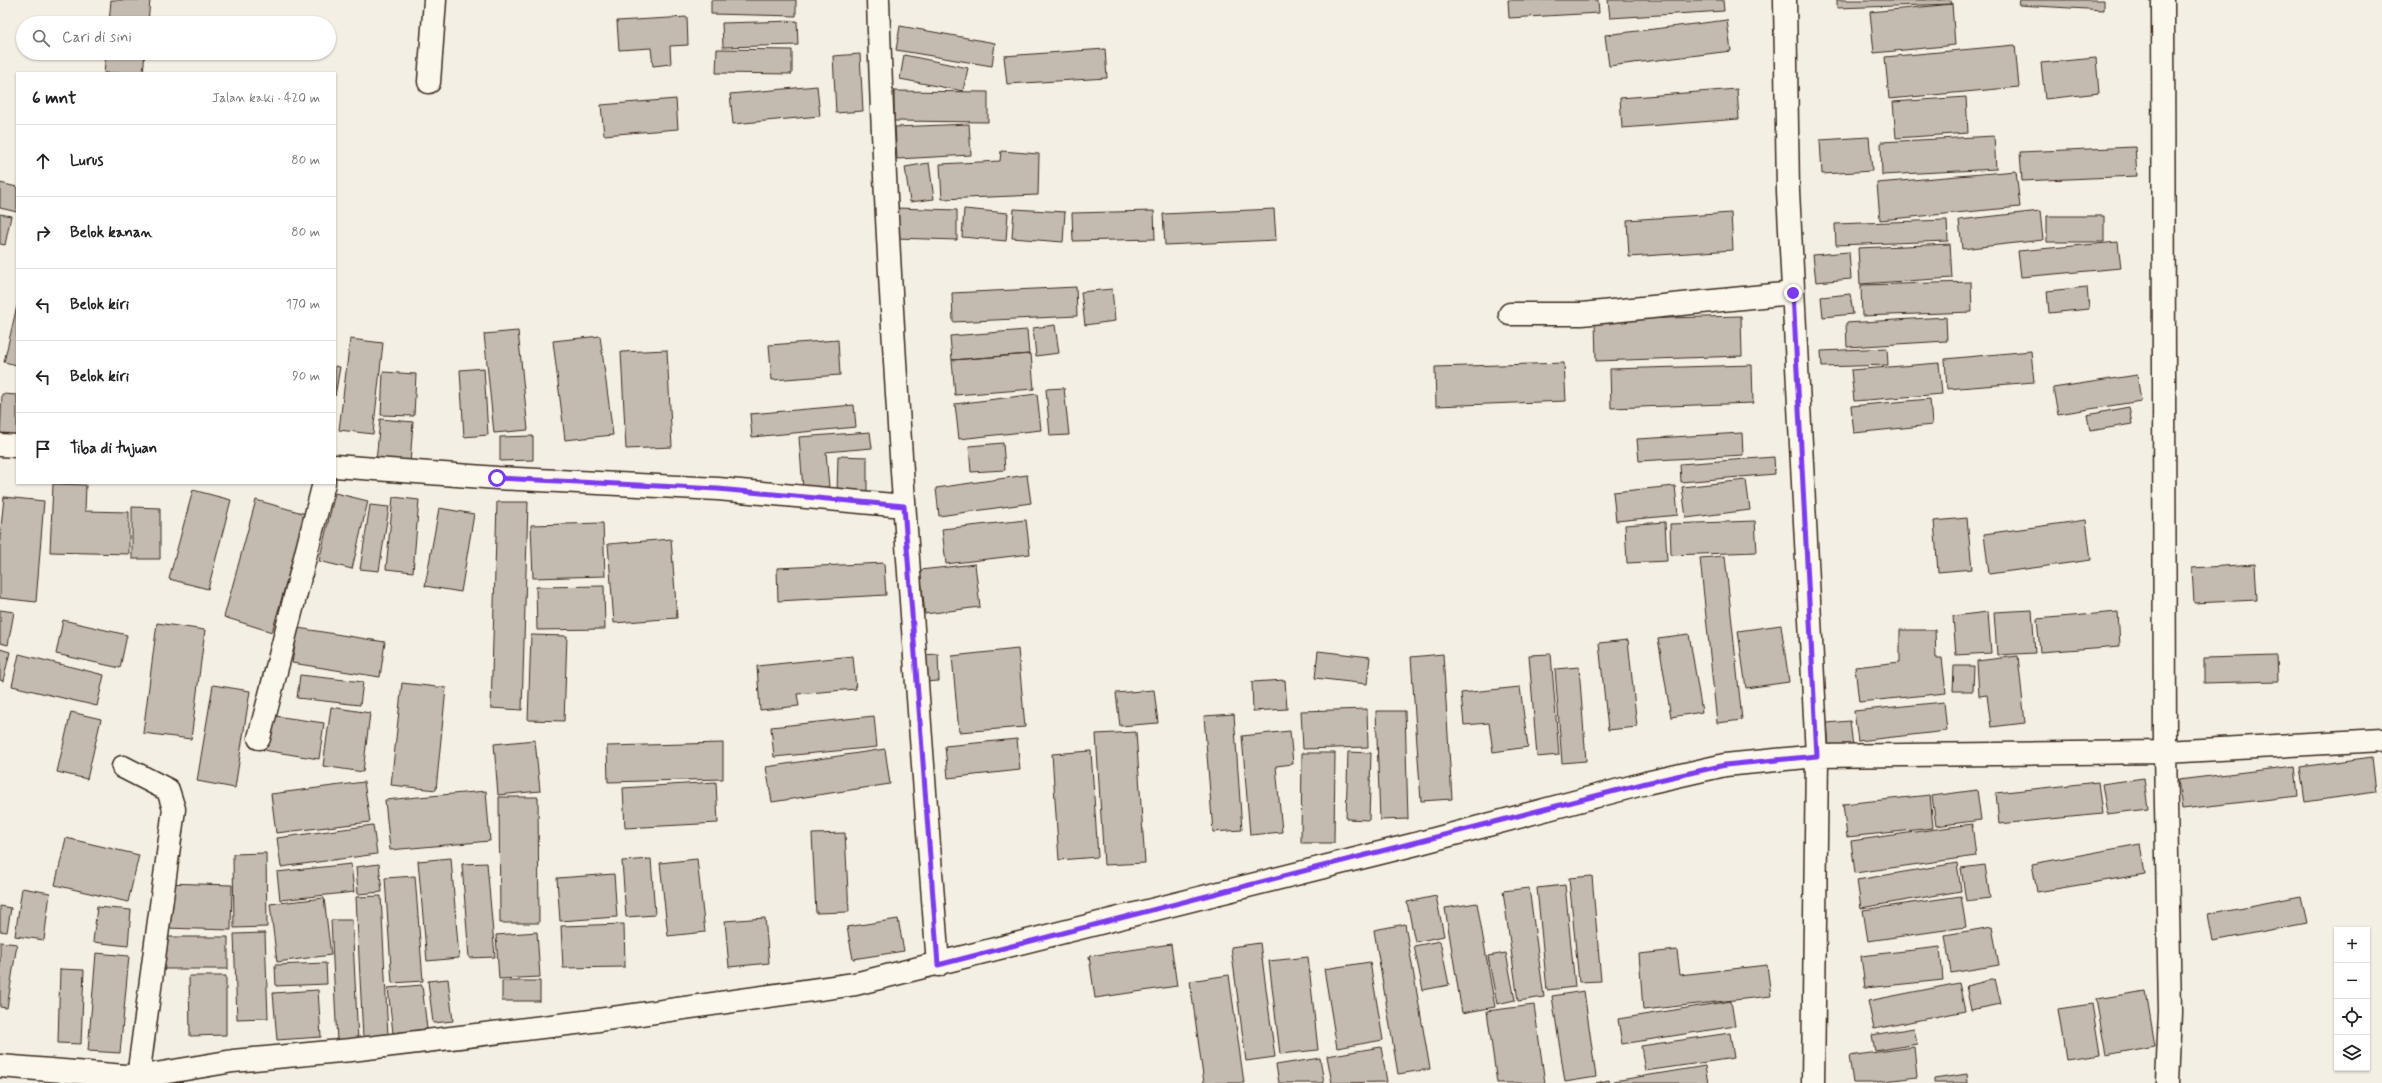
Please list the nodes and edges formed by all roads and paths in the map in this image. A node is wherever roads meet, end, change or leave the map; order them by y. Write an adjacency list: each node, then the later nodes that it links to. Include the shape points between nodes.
1 (435, 0): 5 (street)
2 (878, 0): 12 (street)
3 (1785, 0): 6 (street, via 1788,191)
4 (2163, 0): 15 (street)
5 (429, 82)
6 (1793, 293): 7 (street, via 1582,314); 16 (street)
7 (1510, 314)
8 (0, 445): 9 (street)
9 (16, 446)
10 (336, 466): 12 (street, via 497,478 718,489)
11 (324, 484): 13 (street)
12 (904, 506): 18 (street)
13 (259, 738)
14 (2382, 740): 15 (street)
15 (2165, 752): 16 (street); 22 (street, via 2170,1011)
16 (1817, 756): 18 (street, via 1725,765 1646,783); 21 (street)
17 (123, 767): 20 (street, via 168,790 174,809)
18 (938, 965): 20 (street, via 855,984 615,1018 351,1050 233,1061)
19 (0, 1066): 20 (street)
20 (138, 1077)
21 (1813, 1083)
22 (2167, 1083)

